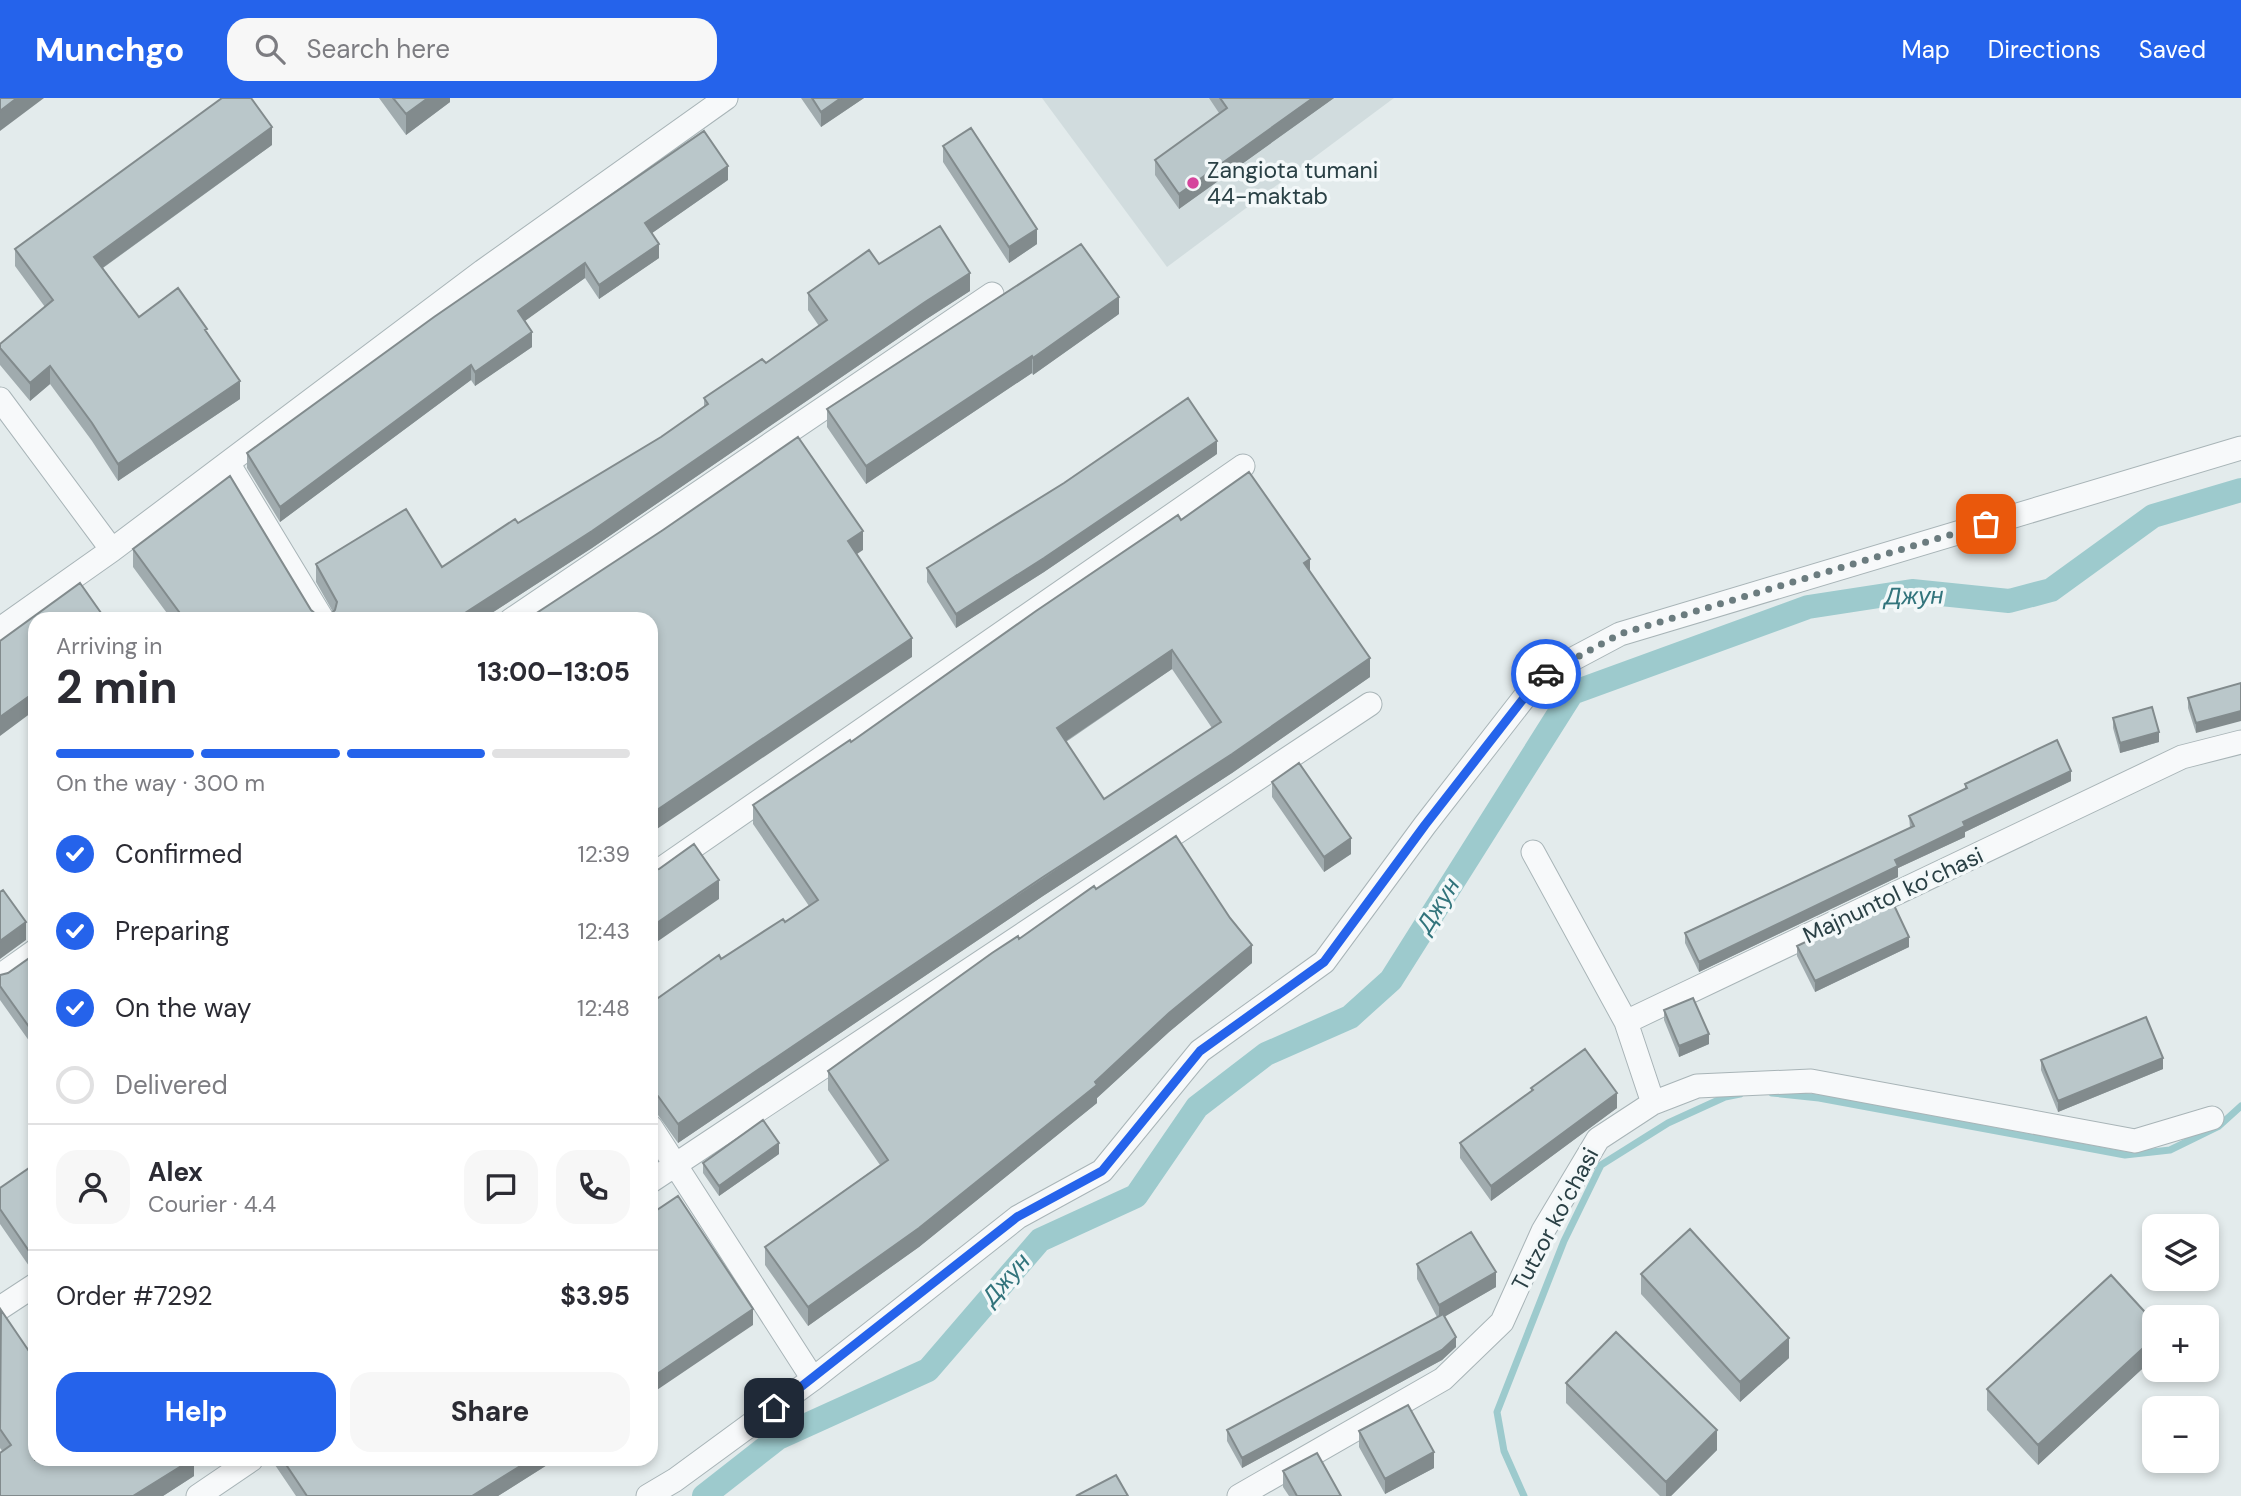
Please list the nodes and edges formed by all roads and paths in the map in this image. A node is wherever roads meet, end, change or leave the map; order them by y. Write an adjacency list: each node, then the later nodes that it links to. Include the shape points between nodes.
1 (726, 98): 5 (street, via 484,271)
2 (992, 294): 9 (street)
3 (0, 399): 7 (street)
4 (2241, 448): 25 (street, via 1620,634 1541,676 1324,962 1200,1051 1102,1171 1017,1217)
5 (228, 463): 7 (street); 8 (street)
6 (1243, 466): 14 (street)
7 (112, 550): 10 (street)
8 (318, 612)
9 (523, 612)
10 (0, 629)
11 (1370, 704): 21 (street)
12 (2241, 742): 17 (street, Majnuntol ko‘chasi, via 2182,757)
13 (1533, 852): 17 (street)
14 (658, 871)
15 (28, 956): 16 (street)
16 (0, 976)
17 (1626, 1023): 18 (street)
18 (1654, 1103): 19 (street, Tutzor ko‘chasi, via 1697,1086 1811,1081 2136,1141); 29 (street, Tutzor ko‘chasi, via 1598,1139 1543,1231 1502,1322 1453,1370)
19 (2212, 1118)
20 (658, 1139): 21 (street)
21 (674, 1165): 22 (street); 25 (street)
22 (658, 1176)
23 (28, 1290): 24 (street)
24 (0, 1308)
25 (813, 1379): 28 (street)
26 (242, 1466): 27 (street)
27 (198, 1496)
28 (648, 1496)
29 (1240, 1496)

